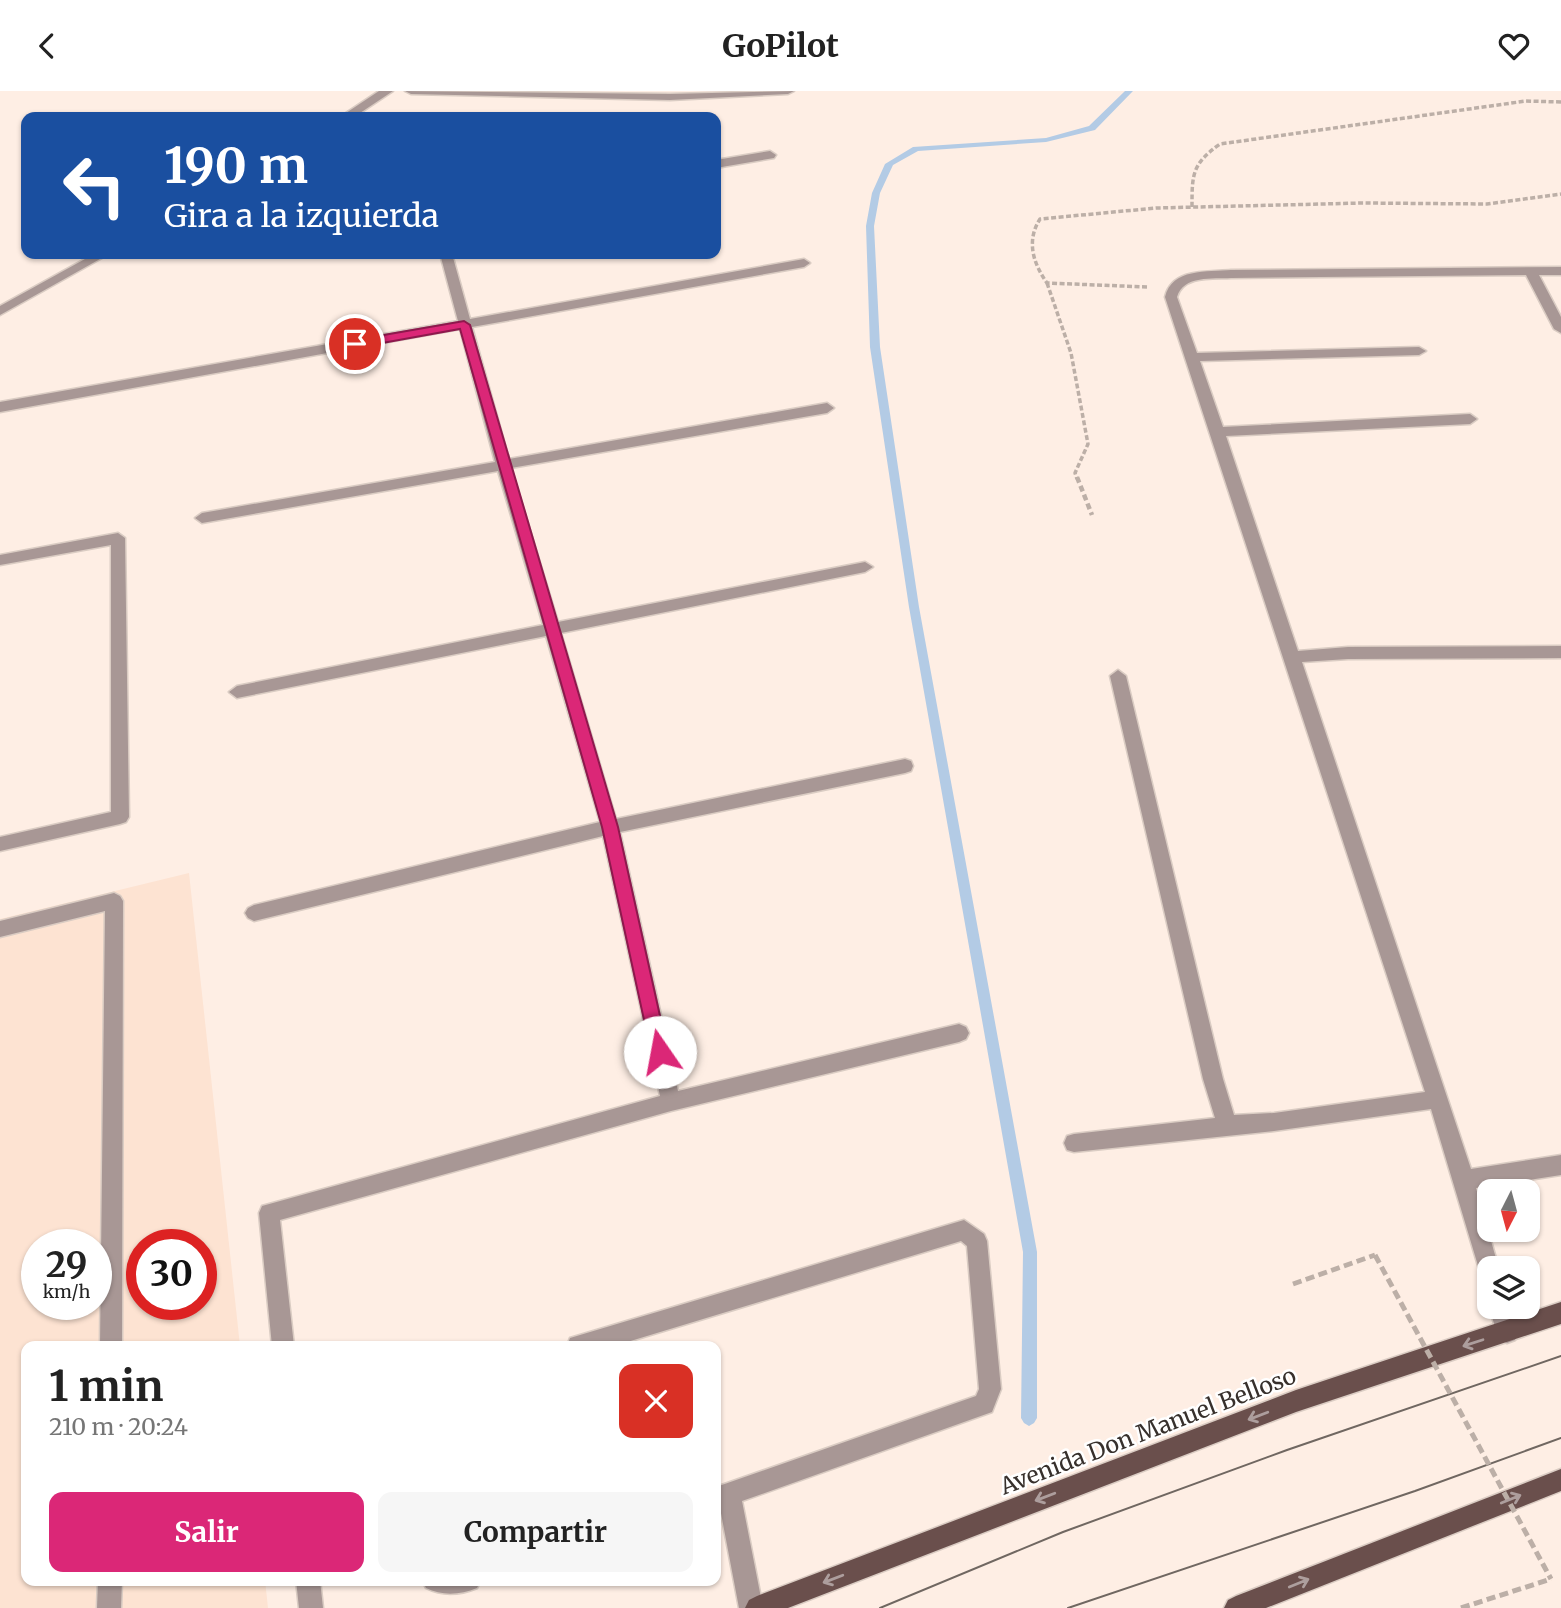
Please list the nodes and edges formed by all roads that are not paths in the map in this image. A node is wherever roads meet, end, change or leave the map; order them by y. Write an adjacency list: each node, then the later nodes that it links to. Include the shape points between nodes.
1 (387, 91): 4 (street)
2 (411, 91): 3 (street, via 670,97)
3 (788, 91)
4 (354, 112)
5 (770, 155): 6 (street)
6 (721, 163)
7 (94, 259): 12 (street)
8 (447, 259): 13 (street)
9 (804, 263): 13 (street)
10 (1561, 271): 11 (street)
11 (1531, 273): 14 (street); 16 (street, via 1189,277 1173,289 1174,308)
12 (0, 311)
13 (464, 325): 17 (street); 21 (street)
14 (1561, 329)
15 (1419, 351): 16 (street)
16 (1192, 357): 20 (street)
17 (0, 407)
18 (827, 408): 21 (street)
19 (1470, 419): 20 (street)
20 (1219, 432): 27 (street)
21 (503, 464): 22 (street); 25 (street)
22 (202, 517)
23 (0, 560): 32 (street, via 118,538 120,817)
24 (865, 568): 25 (street)
25 (553, 630): 29 (street); 31 (street)
26 (1561, 652): 27 (street)
27 (1292, 657): 36 (street)
28 (1118, 676): 38 (street)
29 (237, 692)
30 (905, 766): 31 (street)
31 (610, 827): 33 (street); 37 (street)
32 (0, 844)
33 (254, 913)
34 (0, 929): 46 (street, via 114,901)
35 (959, 1033): 37 (street)
36 (1437, 1099): 38 (street); 41 (street)
37 (671, 1102): 47 (street, via 269,1213)
38 (1227, 1125): 39 (street)
39 (1074, 1143)
40 (1561, 1165): 41 (street)
41 (1464, 1180): 42 (street)
42 (1485, 1256)
43 (1561, 1313): 45 (main road, Avenida Don Manuel Belloso)
44 (1503, 1319): 45 (street)
45 (1507, 1332): 56 (main road, Avenida Don Manuel Belloso, one-way to 56, via 1296,1401)
46 (111, 1341)
47 (282, 1341)
48 (595, 1341): 50 (street, via 964,1230 977,1241 990,1389 984,1404)
49 (1561, 1480): 57 (main road, one-way to 49)
50 (722, 1496): 55 (street)
51 (110, 1586): 53 (street)
52 (309, 1586): 54 (street)
53 (109, 1608)
54 (311, 1608)
55 (751, 1608)
56 (757, 1608)
57 (1236, 1608)

